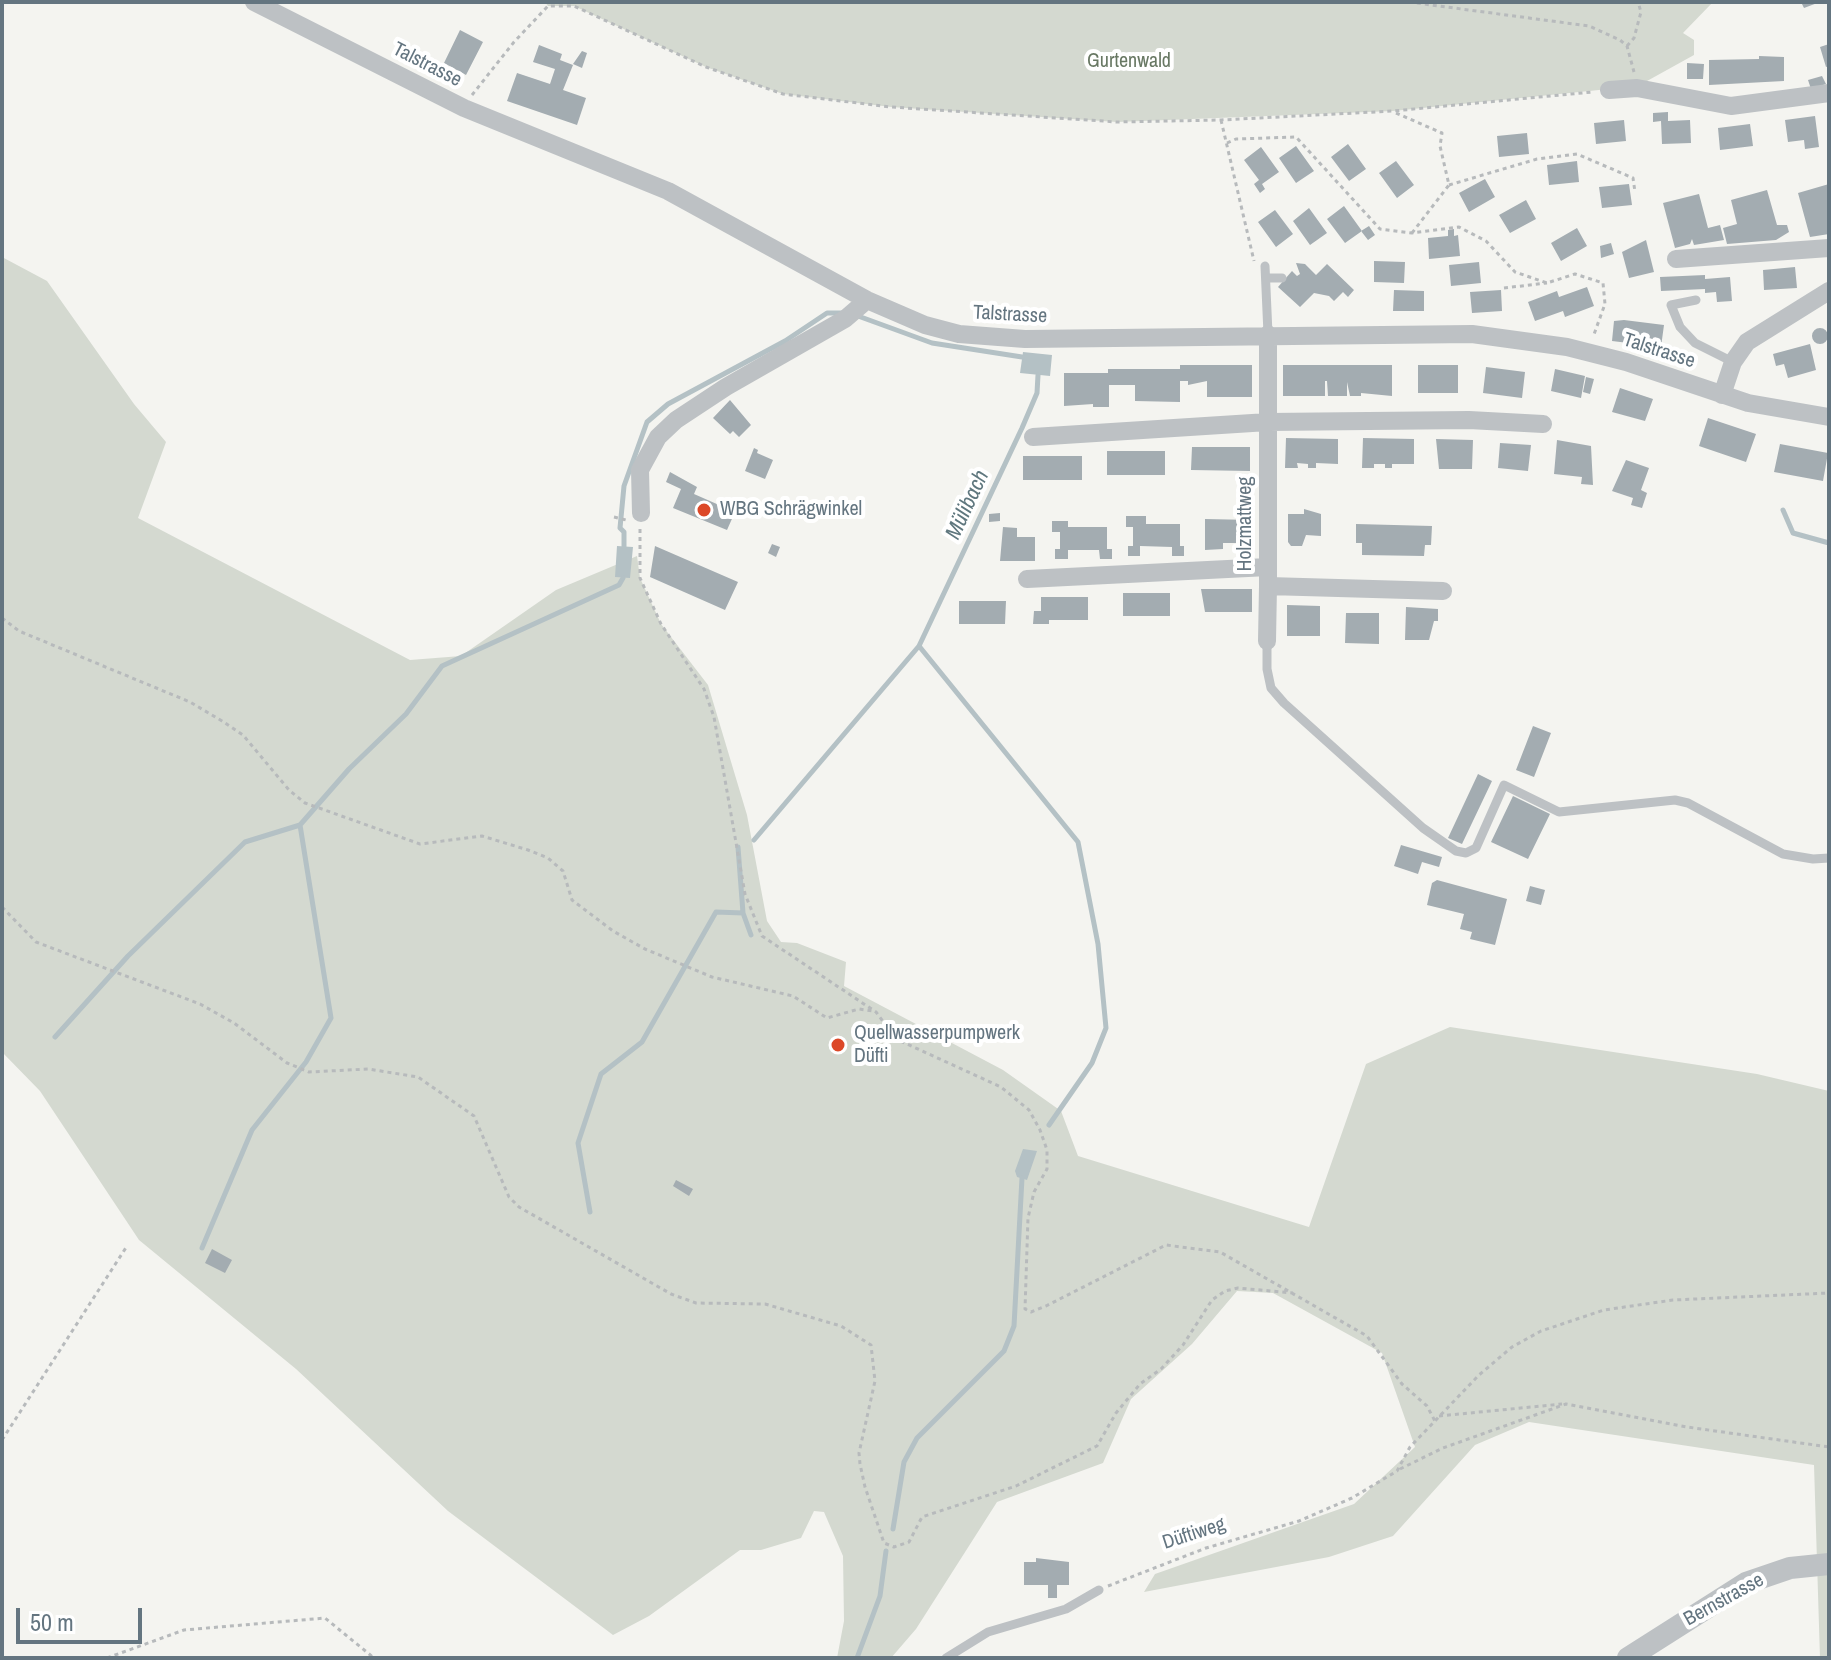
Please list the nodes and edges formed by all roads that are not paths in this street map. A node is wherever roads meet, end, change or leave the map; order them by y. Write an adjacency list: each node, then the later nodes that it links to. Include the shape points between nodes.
1 (254, 2): 11 (street, Talstrasse, via 464,108 668,191)
2 (1609, 90): 3 (street, via 1637,88 1731,106)
3 (1829, 93)
4 (1829, 248): 5 (street)
5 (1676, 259)
6 (1265, 266): 7 (lane)
7 (1266, 278): 8 (lane); 12 (lane)
8 (1282, 278)
9 (1829, 291): 13 (street, via 1747,342)
10 (1696, 300): 13 (lane, via 1671,305 1680,327 1695,343)
11 (857, 310): 12 (street, Talstrasse, via 989,338); 19 (street, via 676,420 658,437 640,470)
12 (1268, 334): 14 (street, Talstrasse, via 1472,334 1529,340 1588,352); 16 (street, Holzmattweg)
13 (1733, 362): 14 (street)
14 (1722, 395): 15 (street, Talstrasse, via 1793,414)
15 (1829, 417)
16 (1268, 422): 17 (street); 18 (street); 20 (street, Holzmattweg)
17 (1543, 424)
18 (1033, 437)
19 (635, 517)
20 (1268, 576): 21 (street); 22 (street, Holzmattweg); 23 (street)
21 (1027, 579)
22 (1443, 591)
23 (1267, 641): 24 (lane, via 1271,688 1284,703 1423,828 1456,851 1476,848 1504,785 1559,812 1675,800 1783,854)
24 (1829, 858)
25 (1829, 1564): 28 (street, Bernstrasse, via 1790,1568 1746,1583)
26 (1099, 1590): 27 (lane, via 1066,1609 988,1632)
27 (946, 1658)
28 (1628, 1658)

